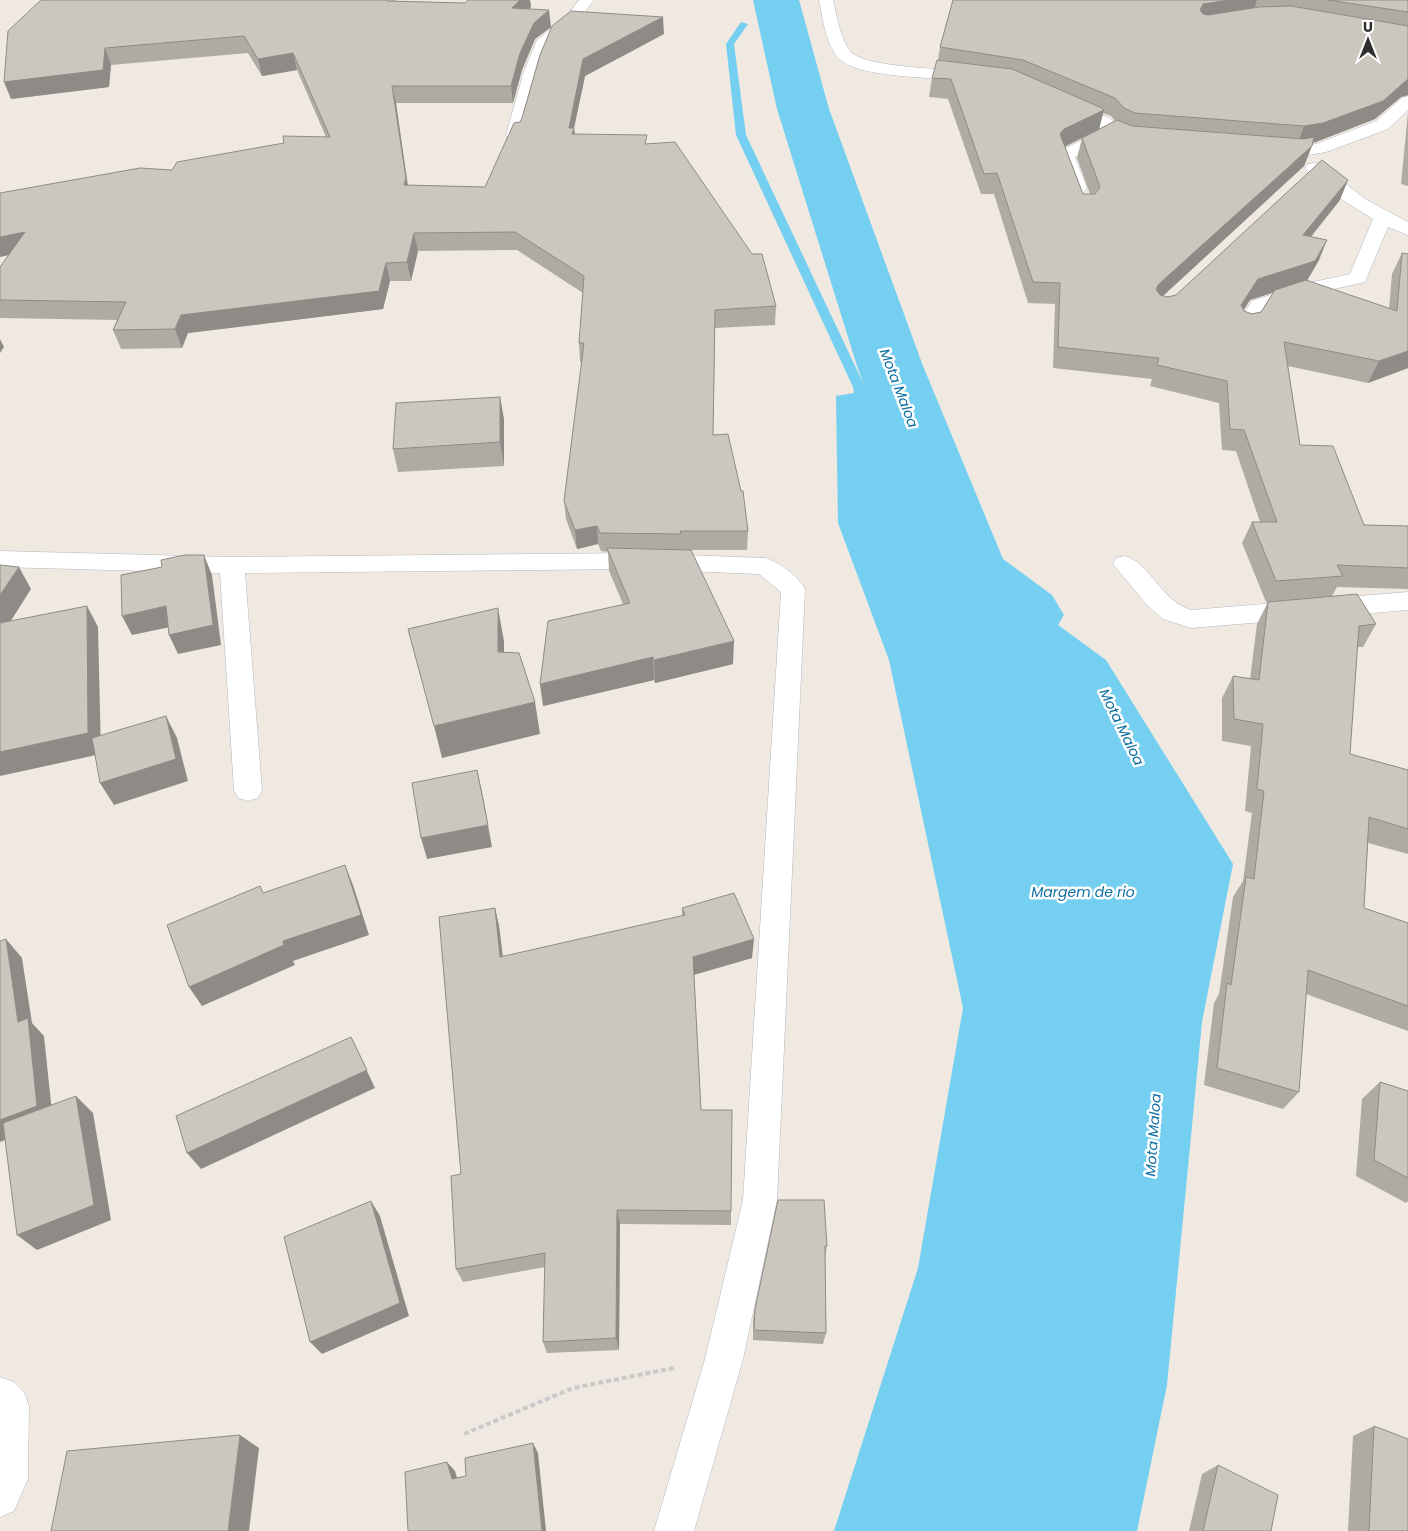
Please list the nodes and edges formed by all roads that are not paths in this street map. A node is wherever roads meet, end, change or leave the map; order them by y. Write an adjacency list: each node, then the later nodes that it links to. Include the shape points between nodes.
1 (587, 0): 7 (street, via 572,19 544,40)
2 (826, 0): 3 (street, via 836,37 846,57 882,69)
3 (985, 78)
4 (1049, 99): 6 (street, via 1104,122)
5 (1408, 101): 10 (street, via 1382,124)
6 (1112, 132): 8 (street, via 1127,139); 13 (street, via 1066,155)
7 (514, 135)
8 (1155, 142)
9 (1260, 148): 10 (street, via 1297,152)
10 (1320, 148): 11 (street)
11 (1314, 169): 12 (street); 14 (street, via 1352,200)
12 (1299, 182)
13 (1082, 200)
14 (1383, 218): 15 (street); 16 (street, via 1358,278 1310,288 1259,305)
15 (1408, 229)
16 (1245, 327)
17 (0, 559): 19 (street)
18 (1126, 564): 20 (street, via 1172,613 1191,619)
19 (232, 565): 21 (street); 24 (street, via 634,561 765,566 793,589 760,1200 724,1359)
20 (1408, 601)
21 (248, 790)
22 (0, 1396): 23 (street, via 10,1406 8,1479)
23 (0, 1497)
24 (674, 1531)

